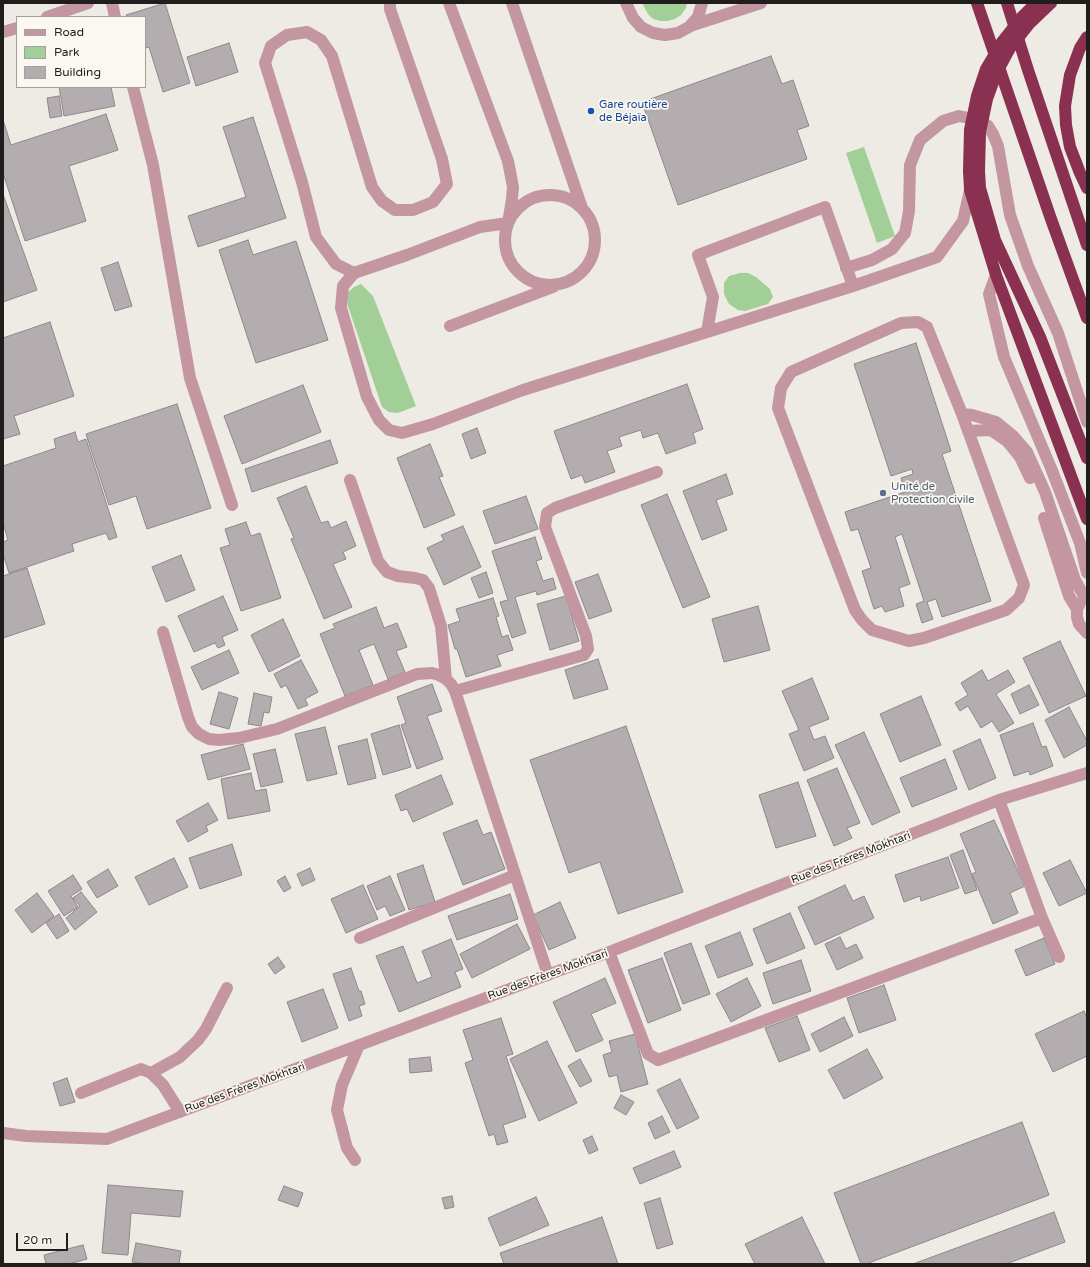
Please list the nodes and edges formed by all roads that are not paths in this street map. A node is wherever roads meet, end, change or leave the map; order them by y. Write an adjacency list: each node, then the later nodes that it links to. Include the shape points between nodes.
1 (88, 3): 13 (street)
2 (112, 3): 14 (street)
3 (390, 3): 26 (street, via 442,159 447,184 433,202 413,210 395,210 382,201 372,187 332,56 321,40 307,32 287,35 271,46 265,62 316,237 336,264)
4 (449, 3): 23 (street, via 508,161 512,187)
5 (512, 3): 22 (street)
6 (761, 3): 15 (street)
7 (976, 3): 30 (highway)
8 (1007, 3): 24 (highway)
9 (1036, 3): 21 (highway, bridge, via 1002,42 986,69 970,130)
10 (1051, 3): 36 (highway, bridge, via 1029,24 1010,48 996,74 987,98 980,132 980,188 995,240 1040,337)
11 (626, 4): 15 (street, via 641,27 653,33 666,35 678,33)
12 (704, 4): 15 (street, via 698,17)
13 (50, 16)
14 (115, 16)
15 (689, 27)
16 (16, 28): 17 (street)
17 (3, 32)
18 (1087, 37): 20 (highway, via 1070,75 1065,106 1070,147)
19 (133, 88): 39 (street, via 153,165 190,378)
20 (1087, 188)
21 (970, 190): 27 (highway); 29 (street, via 963,221 937,257)
22 (582, 208): 23 (street, via 570,199 556,195 541,195 527,200 515,210); 28 (street, via 590,219 595,246 584,270 573,279)
23 (508, 223): 26 (street, via 480,227); 28 (street, via 504,236 505,251 520,275 546,286)
24 (1087, 245)
25 (846, 268): 29 (street); 32 (street, via 825,207 698,255 713,297); 34 (street, via 872,260 892,250 905,233 909,211 910,165 920,140 943,121 959,116 978,120 988,126 998,146 1010,215 1028,266 1058,332)
26 (354, 273): 32 (street, via 343,286 341,308 349,337 368,397 379,420 388,430 402,433 523,390)
27 (996, 274): 40 (highway); 41 (street, via 989,294 1004,357 1080,543)
28 (560, 284): 31 (street)
29 (853, 286): 32 (street)
30 (1087, 318)
31 (450, 326)
32 (707, 332)
33 (962, 414): 35 (street); 35 (street, via 926,327 918,322 901,323 792,372 781,388 778,408 855,610 872,630 909,641 924,638 1006,610 1019,598 1024,585 1020,570); 42 (street, via 996,422 1027,452 1045,492 1075,580)
34 (1087, 422)
35 (968, 431): 43 (street, via 991,430 1007,441 1020,457 1037,494 1068,596)
36 (1087, 458)
37 (657, 472): 47 (street, via 547,513 545,527 586,636 588,649 584,655)
38 (350, 480): 46 (street, via 378,561 387,572 423,580 429,588 441,626)
39 (232, 505)
40 (1087, 519)
41 (1087, 573)
42 (1086, 595): 43 (street)
43 (1077, 609): 45 (street, via 1079,624)
44 (163, 632): 46 (street, via 192,727 209,739 258,735 417,674 432,673)
45 (1087, 633)
46 (446, 679): 47 (street)
47 (455, 691): 50 (street)
48 (1087, 773): 49 (street, Rue des Frères Mokhtari)
49 (998, 800): 51 (street); 53 (street, Rue des Frères Mokhtari)
50 (515, 875): 52 (street); 55 (street)
51 (1042, 918): 53 (street, via 658,1060 648,1054); 54 (street)
52 (360, 938)
53 (609, 952): 55 (street, Rue des Frères Mokhtari)
54 (1059, 957)
55 (548, 975): 57 (street, Rue des Frères Mokhtari)
56 (227, 988): 58 (street, via 198,1040 180,1057)
57 (359, 1045): 60 (street, Rue des Frères Mokhtari); 62 (street, via 342,1085 338,1110 346,1148)
58 (151, 1073): 59 (street, via 141,1069); 60 (street, via 163,1085)
59 (81, 1093)
60 (180, 1112): 61 (street, Rue des Frères Mokhtari, via 107,1139)
61 (3, 1133)
62 (355, 1160)

